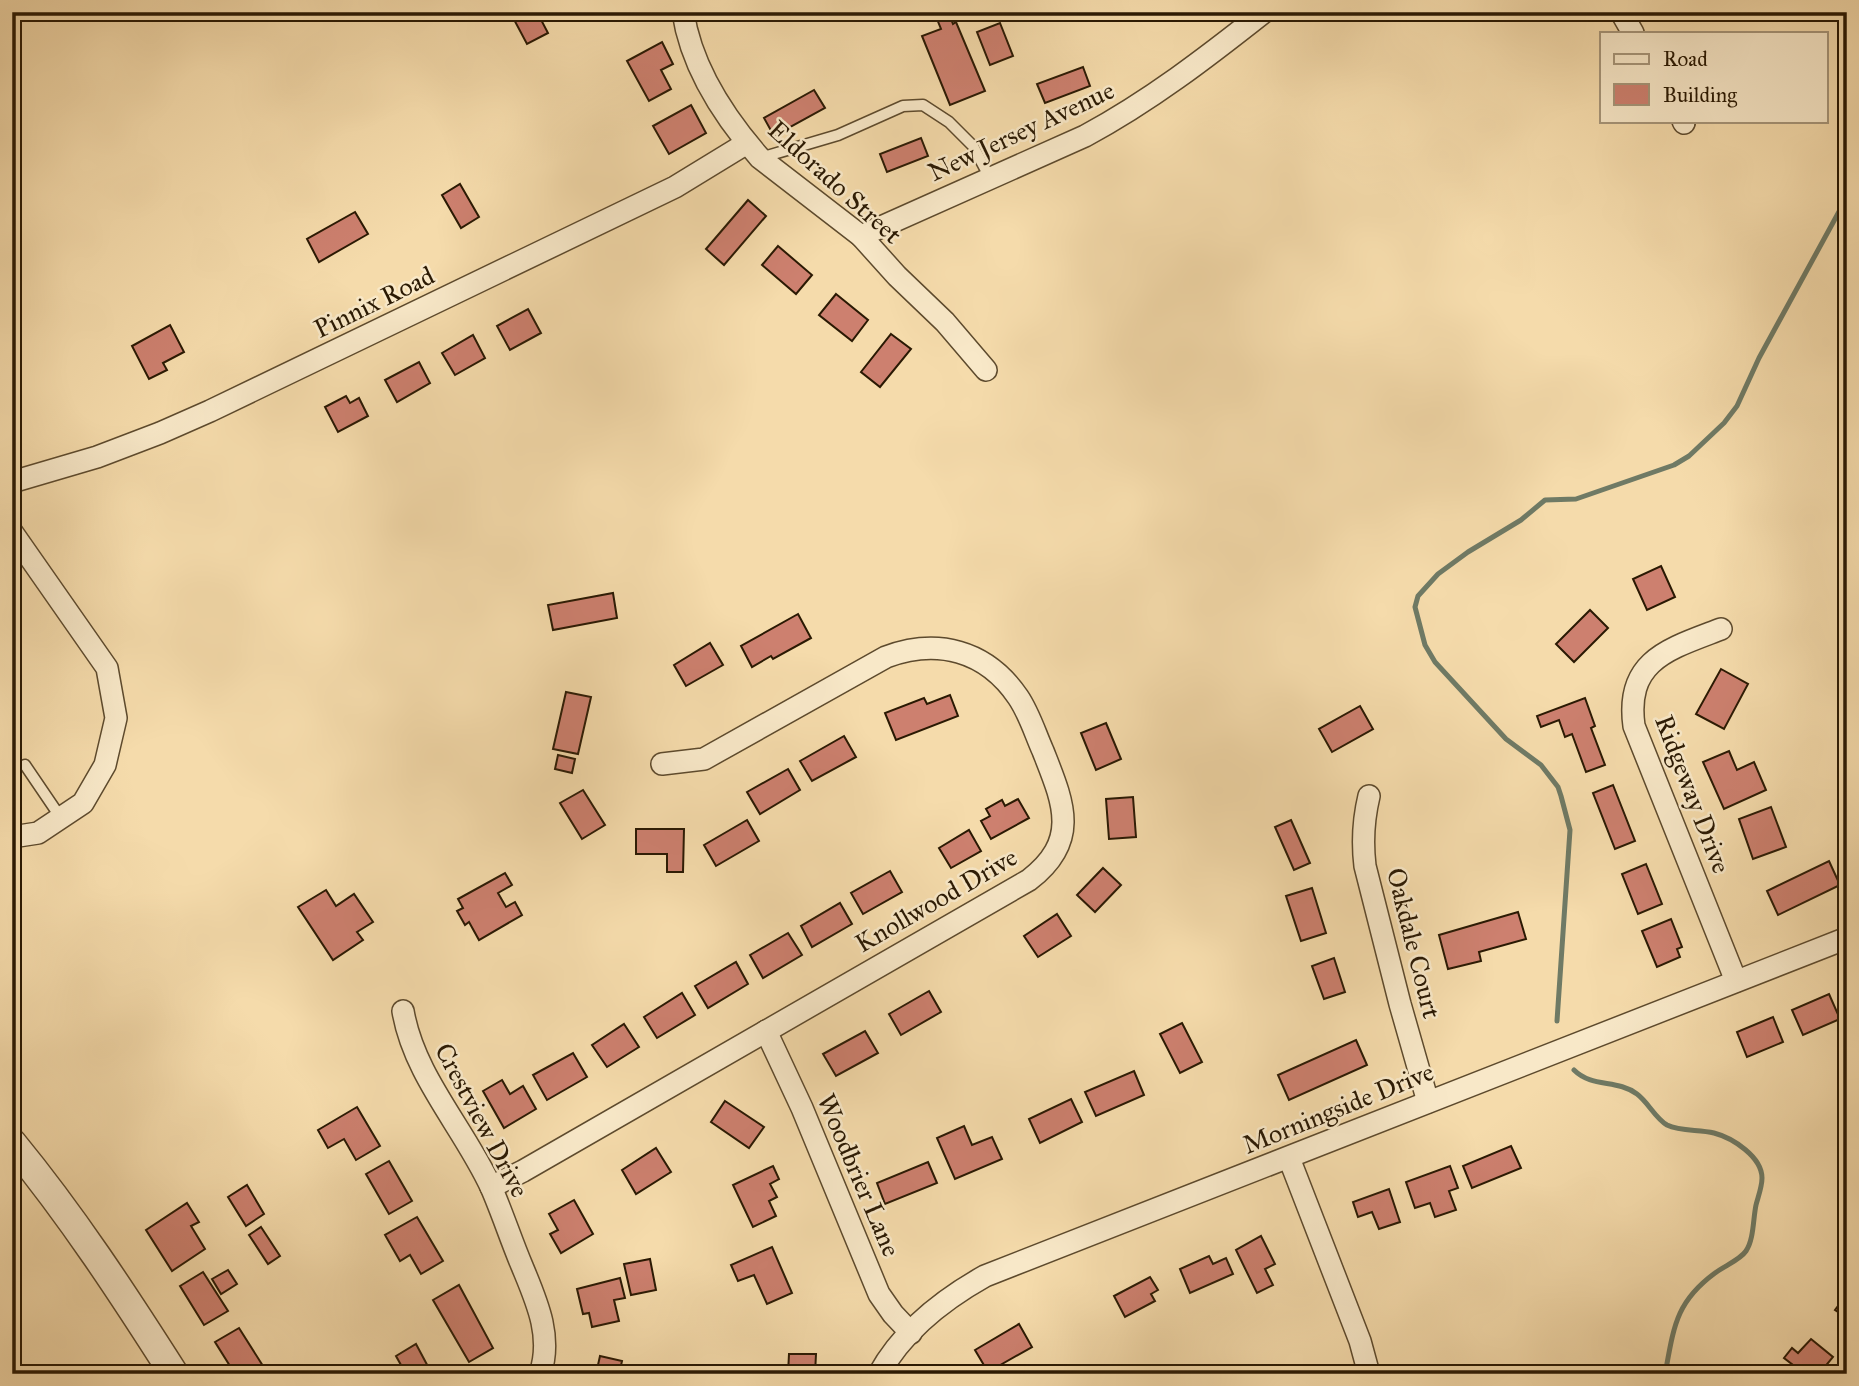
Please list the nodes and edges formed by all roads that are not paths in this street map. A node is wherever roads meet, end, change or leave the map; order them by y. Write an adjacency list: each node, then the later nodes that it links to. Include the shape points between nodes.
1 (683, 12): 5 (street, Eldorado Street, via 701,68)
2 (1264, 12): 6 (street, New Jersey Avenue, via 1189,71 1117,119)
3 (1621, 12): 4 (street)
4 (1632, 32)
5 (753, 151): 6 (lane, via 838,135 903,106 923,105 973,146); 7 (street, Eldorado Street); 9 (street, Pinnix Road, via 210,411 97,457)
6 (990, 178): 7 (street, New Jersey Avenue)
7 (861, 236): 8 (street, Eldorado Street)
8 (986, 370)
9 (12, 482)
10 (12, 532): 15 (street, via 107,668 116,718 105,765 83,803)
11 (1721, 629): 18 (street, Ridgeway Drive, via 1673,647 1650,663 1637,685 1632,710 1634,726)
12 (662, 764): 20 (street, Knollwood Drive, via 704,759 886,657 925,646 966,654 1003,679 1029,716 1061,796 1061,839 1043,869)
13 (25, 765): 15 (lane)
14 (1369, 796): 21 (street, Oakdale Court, via 1363,820 1365,866)
15 (61, 818): 16 (street, via 38,833)
16 (12, 837)
17 (1847, 938): 18 (street, Morningside Drive)
18 (1736, 981): 21 (street, Morningside Drive)
19 (403, 1011): 24 (street, Crestview Drive, via 412,1048)
20 (766, 1031): 24 (street, Knollwood Drive); 25 (street, Woodbrier Lane, via 879,1294)
21 (1428, 1102): 23 (street, Morningside Drive)
22 (12, 1143): 26 (street, via 91,1245)
23 (1289, 1158): 25 (street, Morningside Drive, via 985,1276 958,1291); 29 (street)
24 (491, 1187): 27 (street, Crestview Drive, via 543,1325)
25 (911, 1333): 28 (street, Morningside Drive)
26 (174, 1374)
27 (540, 1374)
28 (879, 1374)
29 (1369, 1374)

